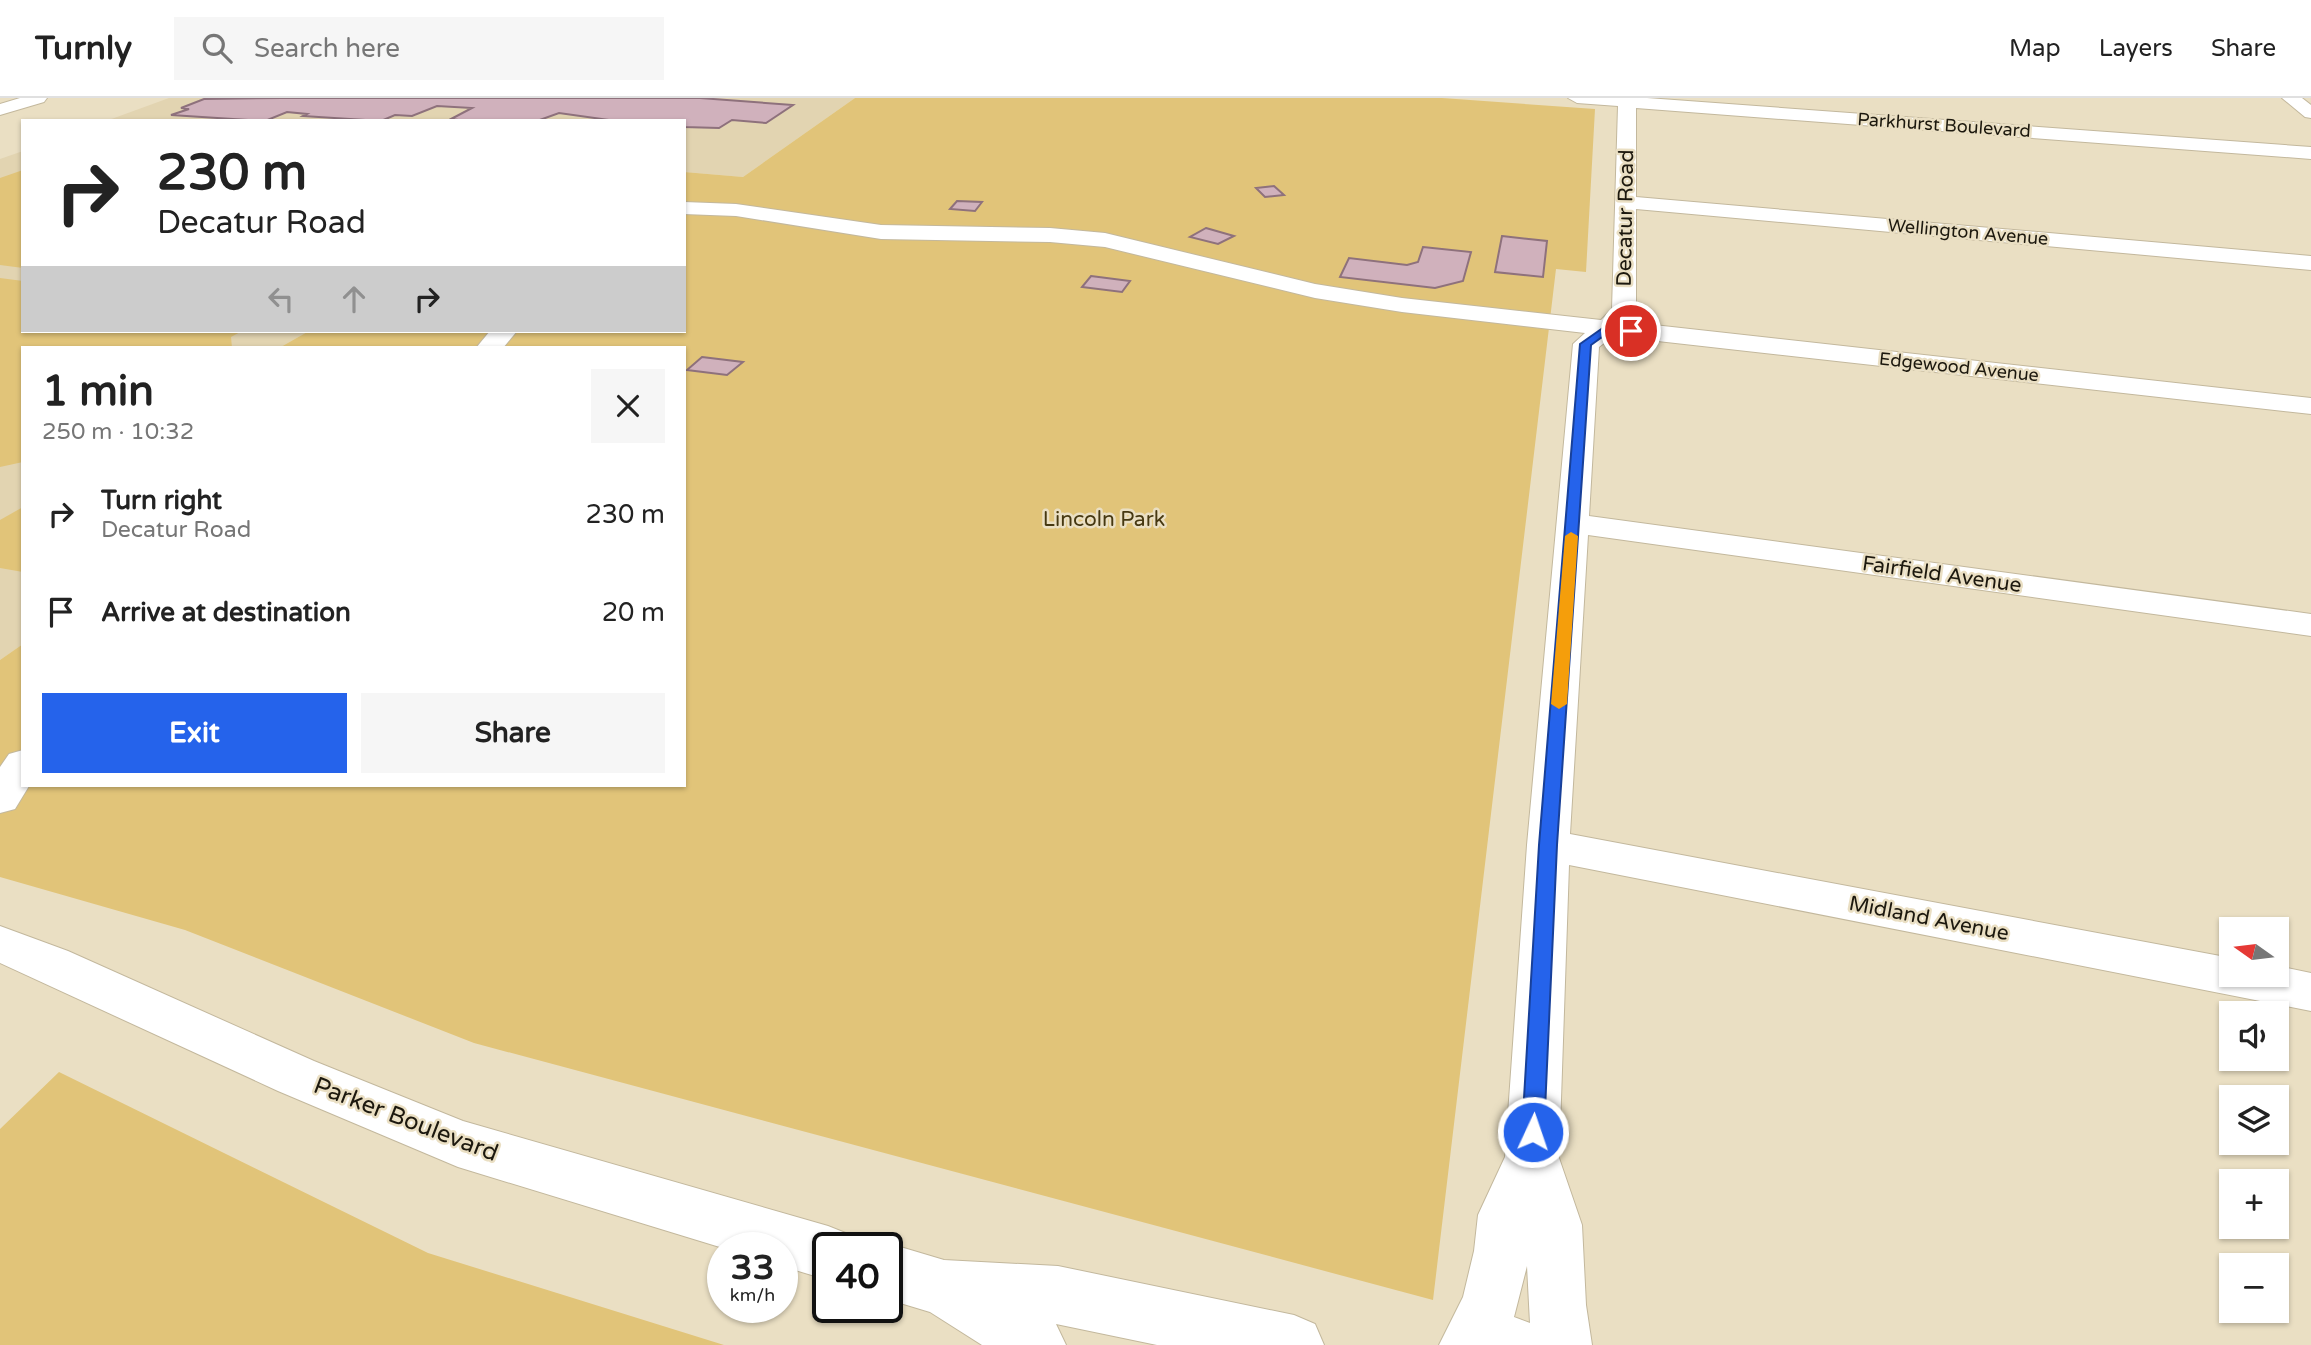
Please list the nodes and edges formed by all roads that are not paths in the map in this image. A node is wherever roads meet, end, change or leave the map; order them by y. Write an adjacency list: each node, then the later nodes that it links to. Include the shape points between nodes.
1 (38, 98): 5 (street)
2 (1577, 98): 4 (street, Parkhurst Boulevard)
3 (2291, 98): 6 (street)
4 (1626, 100): 7 (street, Parkhurst Boulevard); 8 (street, Decatur Road)
5 (0, 110)
6 (2311, 113)
7 (2311, 153)
8 (1625, 202): 10 (street, Wellington Avenue); 11 (street, Decatur Road, via 1624,312)
9 (686, 208): 11 (street, Edgewood Avenue, via 736,210 881,232 1105,240 1328,294)
10 (2311, 263)
11 (1607, 328): 12 (street, Edgewood Avenue); 13 (street, Decatur Road, via 1586,344)
12 (2311, 406)
13 (1572, 523): 14 (street, Fairfield Avenue); 17 (street, Decatur Road)
14 (2311, 625)
15 (21, 767): 16 (street)
16 (0, 799)
17 (1548, 845): 19 (street, Midland Avenue); 20 (street, Decatur Road)
18 (0, 944): 21 (street, Parker Boulevard, via 445,1138)
19 (2311, 992)
20 (1532, 1158): 26 (street, Decatur Road, via 1506,1215 1490,1305); 28 (street, Decatur Road, via 1554,1225)
21 (812, 1248)
22 (903, 1276): 23 (street)
23 (944, 1288): 24 (street); 25 (street, via 1058,1295)
24 (1036, 1345)
25 (1294, 1345)
26 (1470, 1345): 27 (street)
27 (1511, 1345)
28 (1562, 1345)

